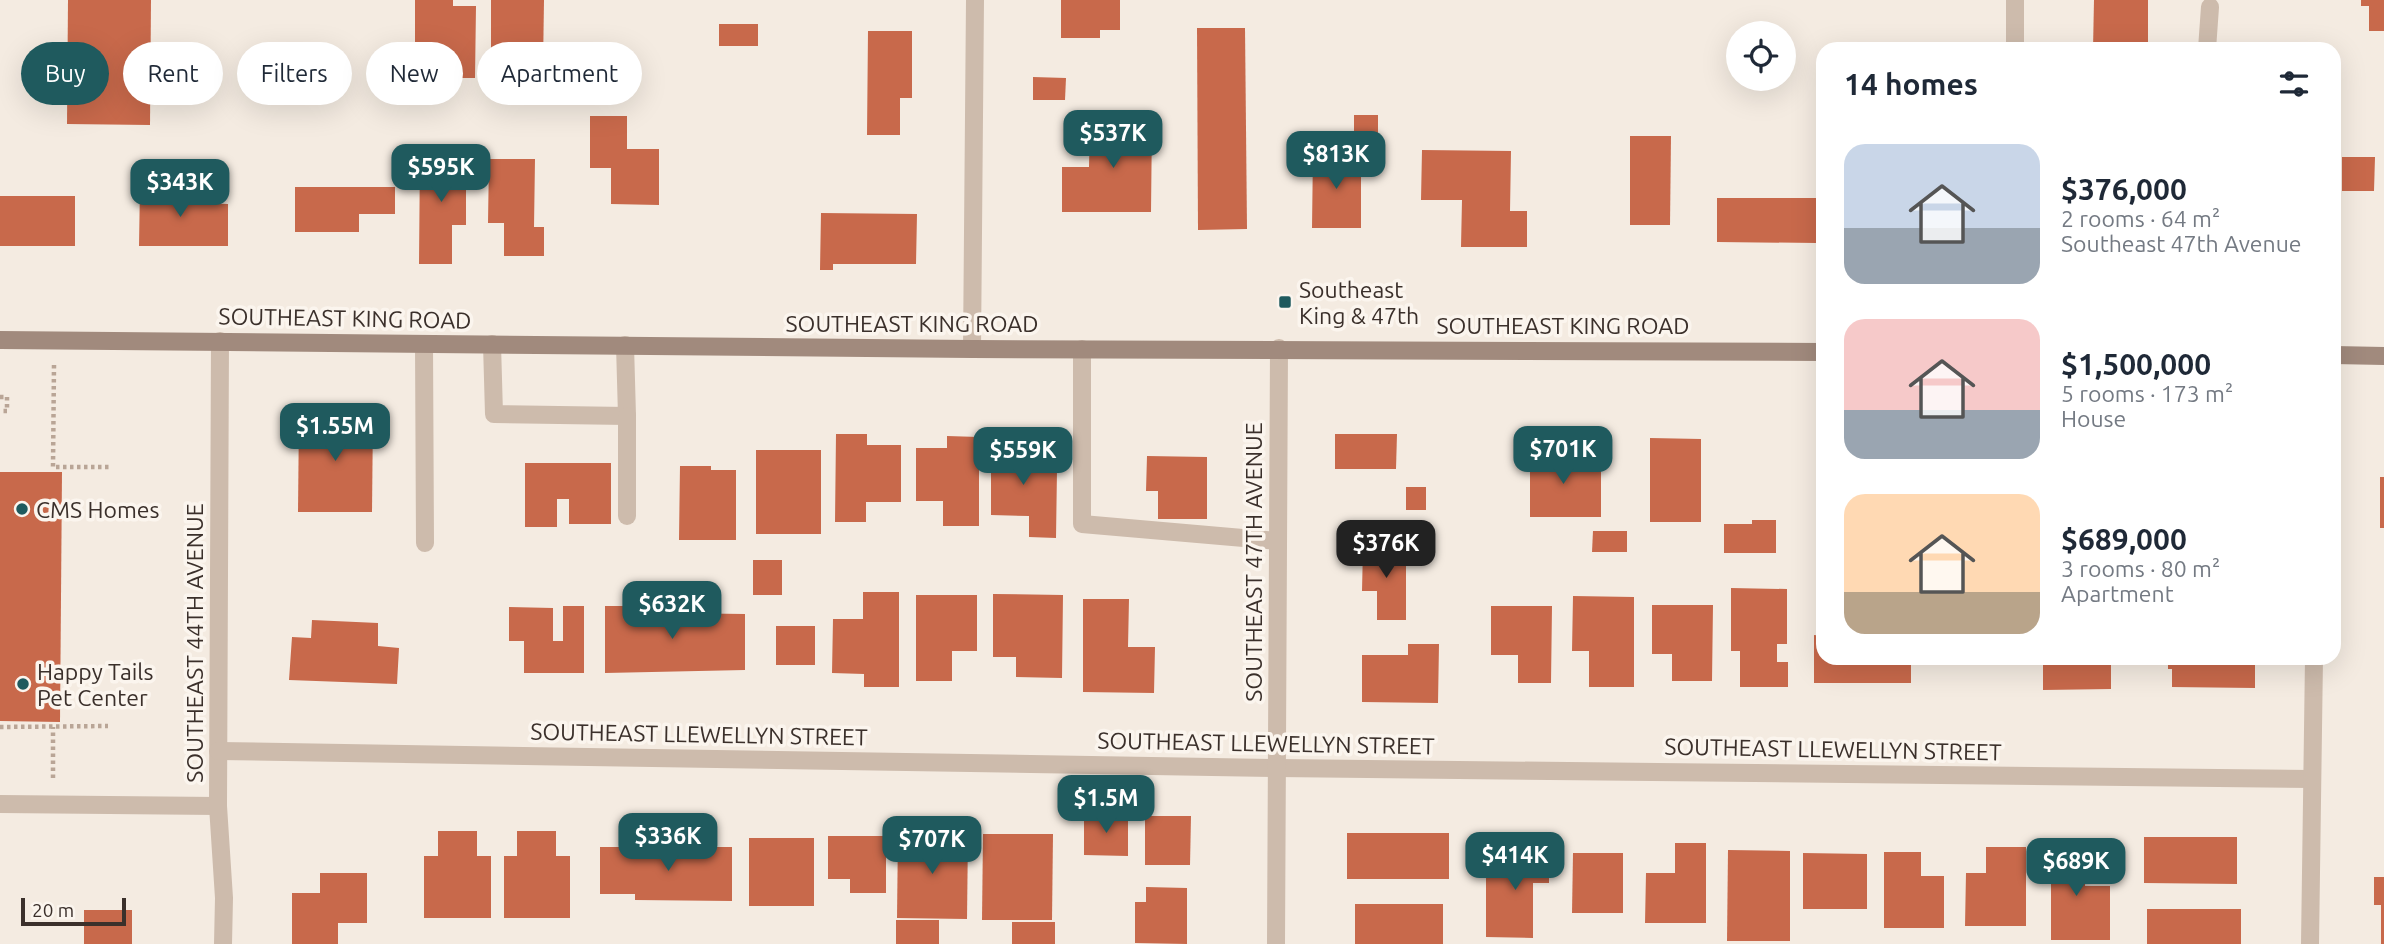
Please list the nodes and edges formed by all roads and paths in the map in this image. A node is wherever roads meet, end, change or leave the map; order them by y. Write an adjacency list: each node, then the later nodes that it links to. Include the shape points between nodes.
1 (975, 0): 13 (street)
2 (2015, 0): 4 (street)
3 (2210, 7): 5 (street)
4 (2014, 42)
5 (2208, 42)
6 (0, 340): 7 (main road, SOUTHEAST KING ROAD)
7 (54, 340): 8 (main road, SOUTHEAST KING ROAD); 21 (path, via 53,467)
8 (220, 341): 9 (main road, SOUTHEAST KING ROAD); 29 (street, SOUTHEAST 44TH AVENUE)
9 (424, 344): 10 (main road, SOUTHEAST KING ROAD); 24 (street)
10 (492, 344): 11 (main road, SOUTHEAST KING ROAD); 20 (street, via 494,414)
11 (625, 345): 13 (main road, SOUTHEAST KING ROAD); 20 (street)
12 (1279, 348): 14 (main road, SOUTHEAST KING ROAD); 15 (main road, SOUTHEAST KING ROAD); 23 (street, SOUTHEAST 47TH AVENUE)
13 (972, 349): 14 (main road, SOUTHEAST KING ROAD)
14 (1082, 349): 23 (street, via 1082,524)
15 (1816, 352)
16 (2341, 355): 17 (main road)
17 (2384, 356)
18 (0, 397): 19 (path, via 7,397 7,411)
19 (0, 411)
20 (626, 416): 22 (street)
21 (109, 467)
22 (627, 516)
23 (1278, 541): 30 (street, SOUTHEAST 47TH AVENUE)
24 (425, 543)
25 (2314, 665): 31 (street)
26 (108, 726): 28 (path)
27 (0, 727): 28 (path)
28 (53, 727): 33 (path)
29 (218, 751): 30 (street, SOUTHEAST LLEWELLYN STREET); 34 (street, SOUTHEAST 44TH AVENUE)
30 (1277, 768): 31 (street, SOUTHEAST LLEWELLYN STREET); 36 (street, SOUTHEAST 47TH AVENUE)
31 (2312, 779): 37 (street)
32 (0, 804): 33 (street)
33 (52, 804): 34 (street)
34 (218, 806): 35 (street, SOUTHEAST 44TH AVENUE)
35 (223, 944)
36 (1276, 944)
37 (2310, 944)

